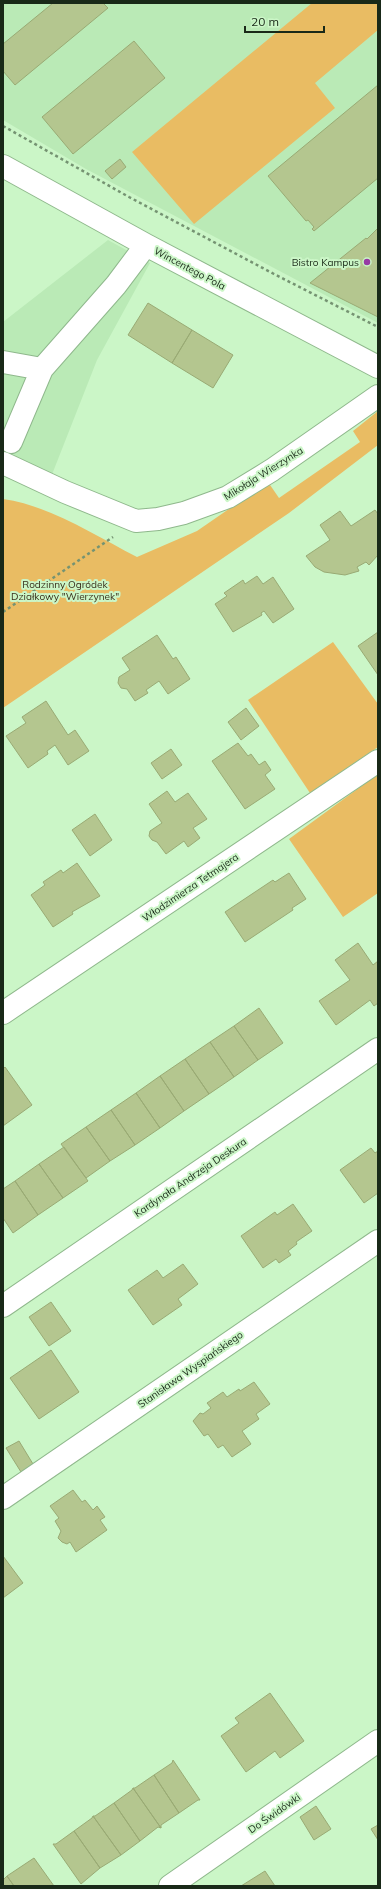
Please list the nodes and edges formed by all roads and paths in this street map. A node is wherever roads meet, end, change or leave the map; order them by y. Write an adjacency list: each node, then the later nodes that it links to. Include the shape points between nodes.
1 (3, 126): 4 (path, via 136,201)
2 (3, 166): 3 (street, Wincentego Pola)
3 (146, 244): 6 (street, Wincentego Pola); 7 (street, via 116,285)
4 (378, 327)
5 (3, 362): 7 (street)
6 (378, 367)
7 (42, 369): 9 (street)
8 (378, 396): 11 (street, Mikołaja Wierzynka, via 272,470 228,497 184,513)
9 (11, 442)
10 (3, 464): 11 (street)
11 (136, 522): 12 (path)
12 (3, 612)
13 (378, 762): 14 (street, Włodzimierza Tetmajera)
14 (3, 1013)
15 (378, 1049): 17 (street, Kardynała Andrzeja Deskura)
16 (378, 1241): 18 (street, Stanisława Wyspiańskiego)
17 (3, 1306)
18 (3, 1498)
19 (378, 1741): 20 (street, Do Świdówki)
20 (170, 1886)

